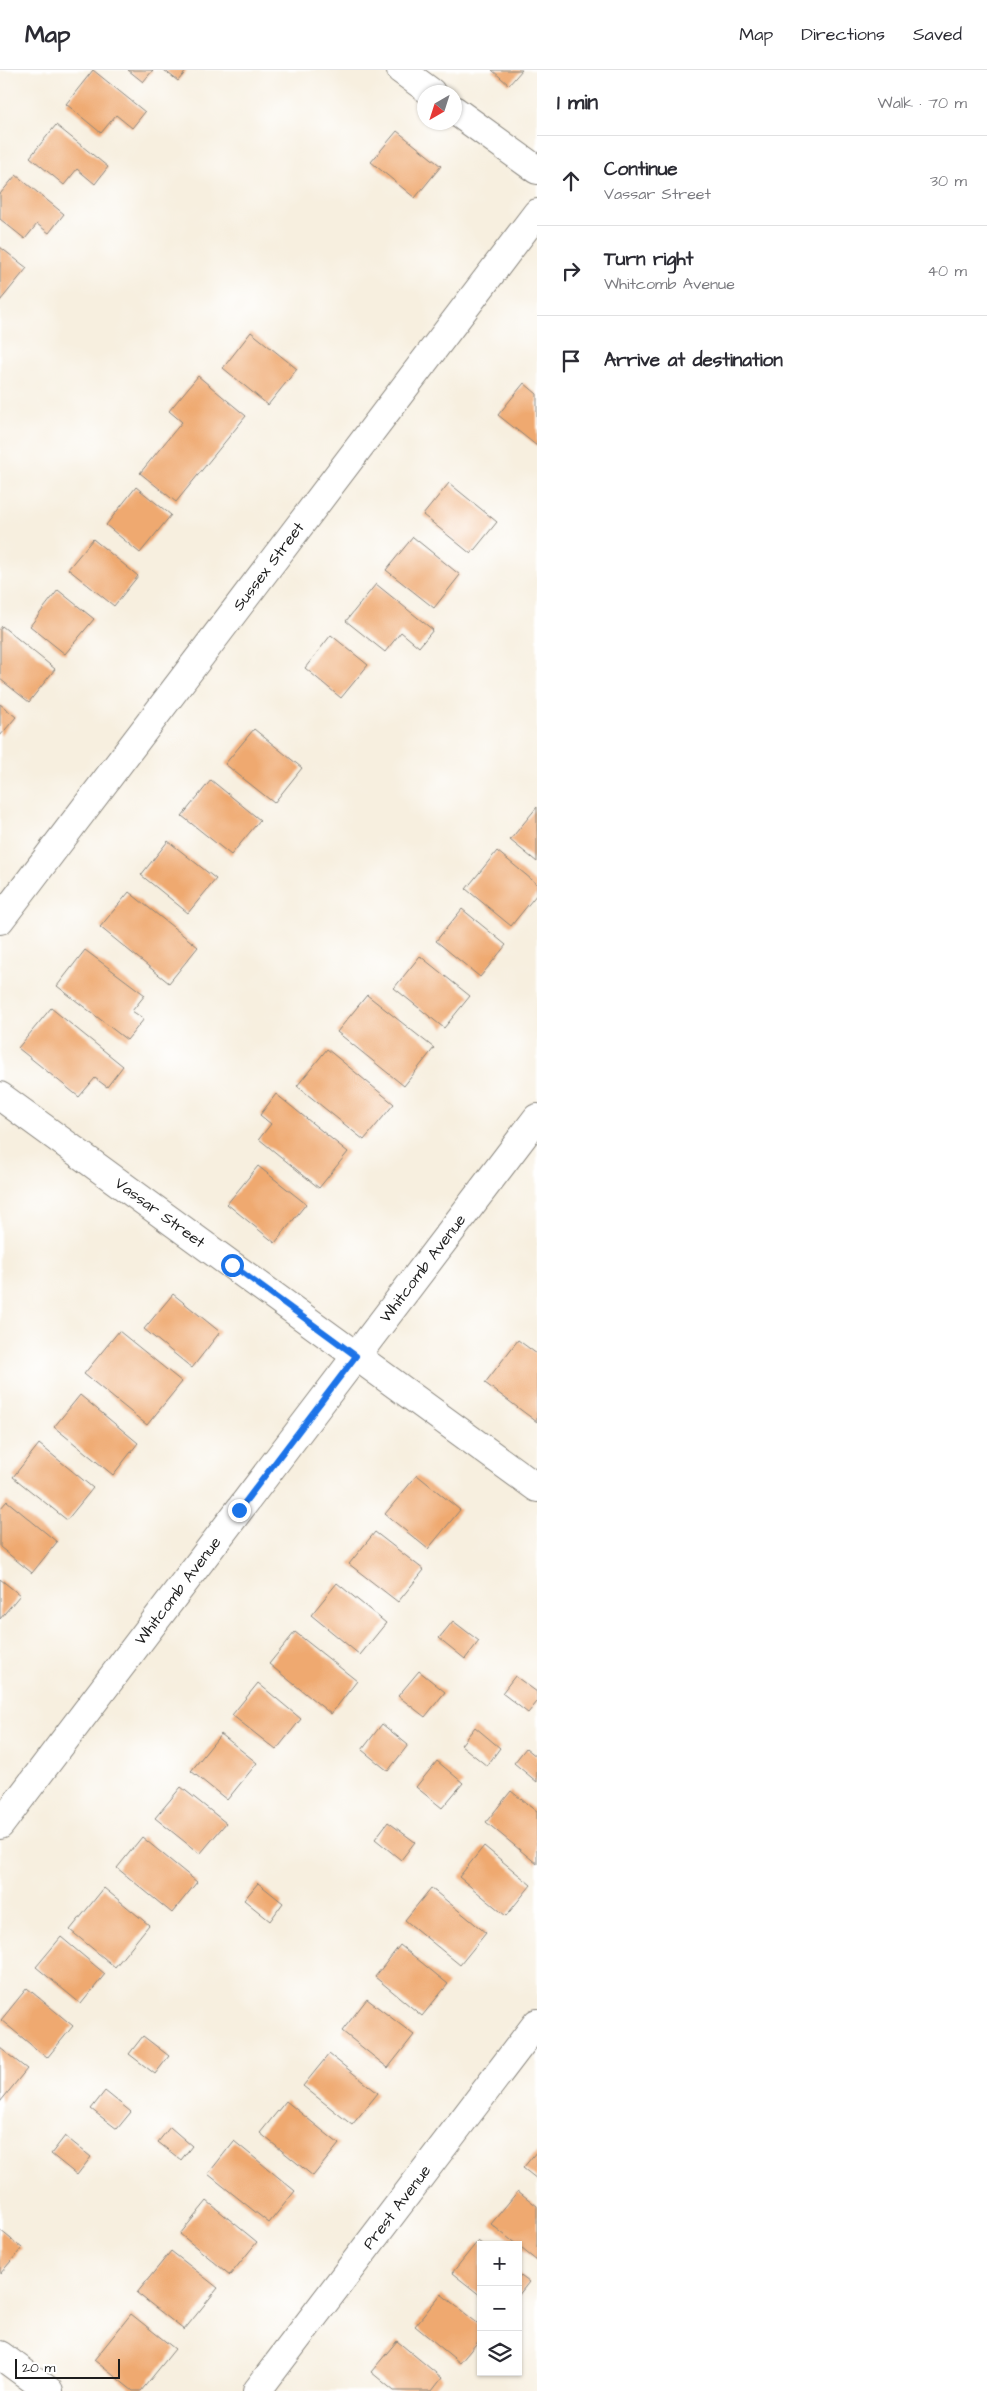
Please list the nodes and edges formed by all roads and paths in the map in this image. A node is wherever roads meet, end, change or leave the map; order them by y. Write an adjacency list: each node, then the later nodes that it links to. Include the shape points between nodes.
1 (400, 70): 2 (street)
2 (421, 85)
3 (462, 116): 4 (street)
4 (537, 170)
5 (537, 212): 6 (street, Sussex Street)
6 (0, 920)
7 (0, 1096): 9 (street, Vassar Street)
8 (537, 1118): 9 (street, Whitcomb Avenue)
9 (356, 1356): 10 (street, Vassar Street); 11 (street, Whitcomb Avenue)
10 (537, 1488)
11 (0, 1824)
12 (537, 2022): 15 (street, Prest Avenue)
13 (0, 2355): 14 (street)
14 (48, 2391)
15 (257, 2391)

